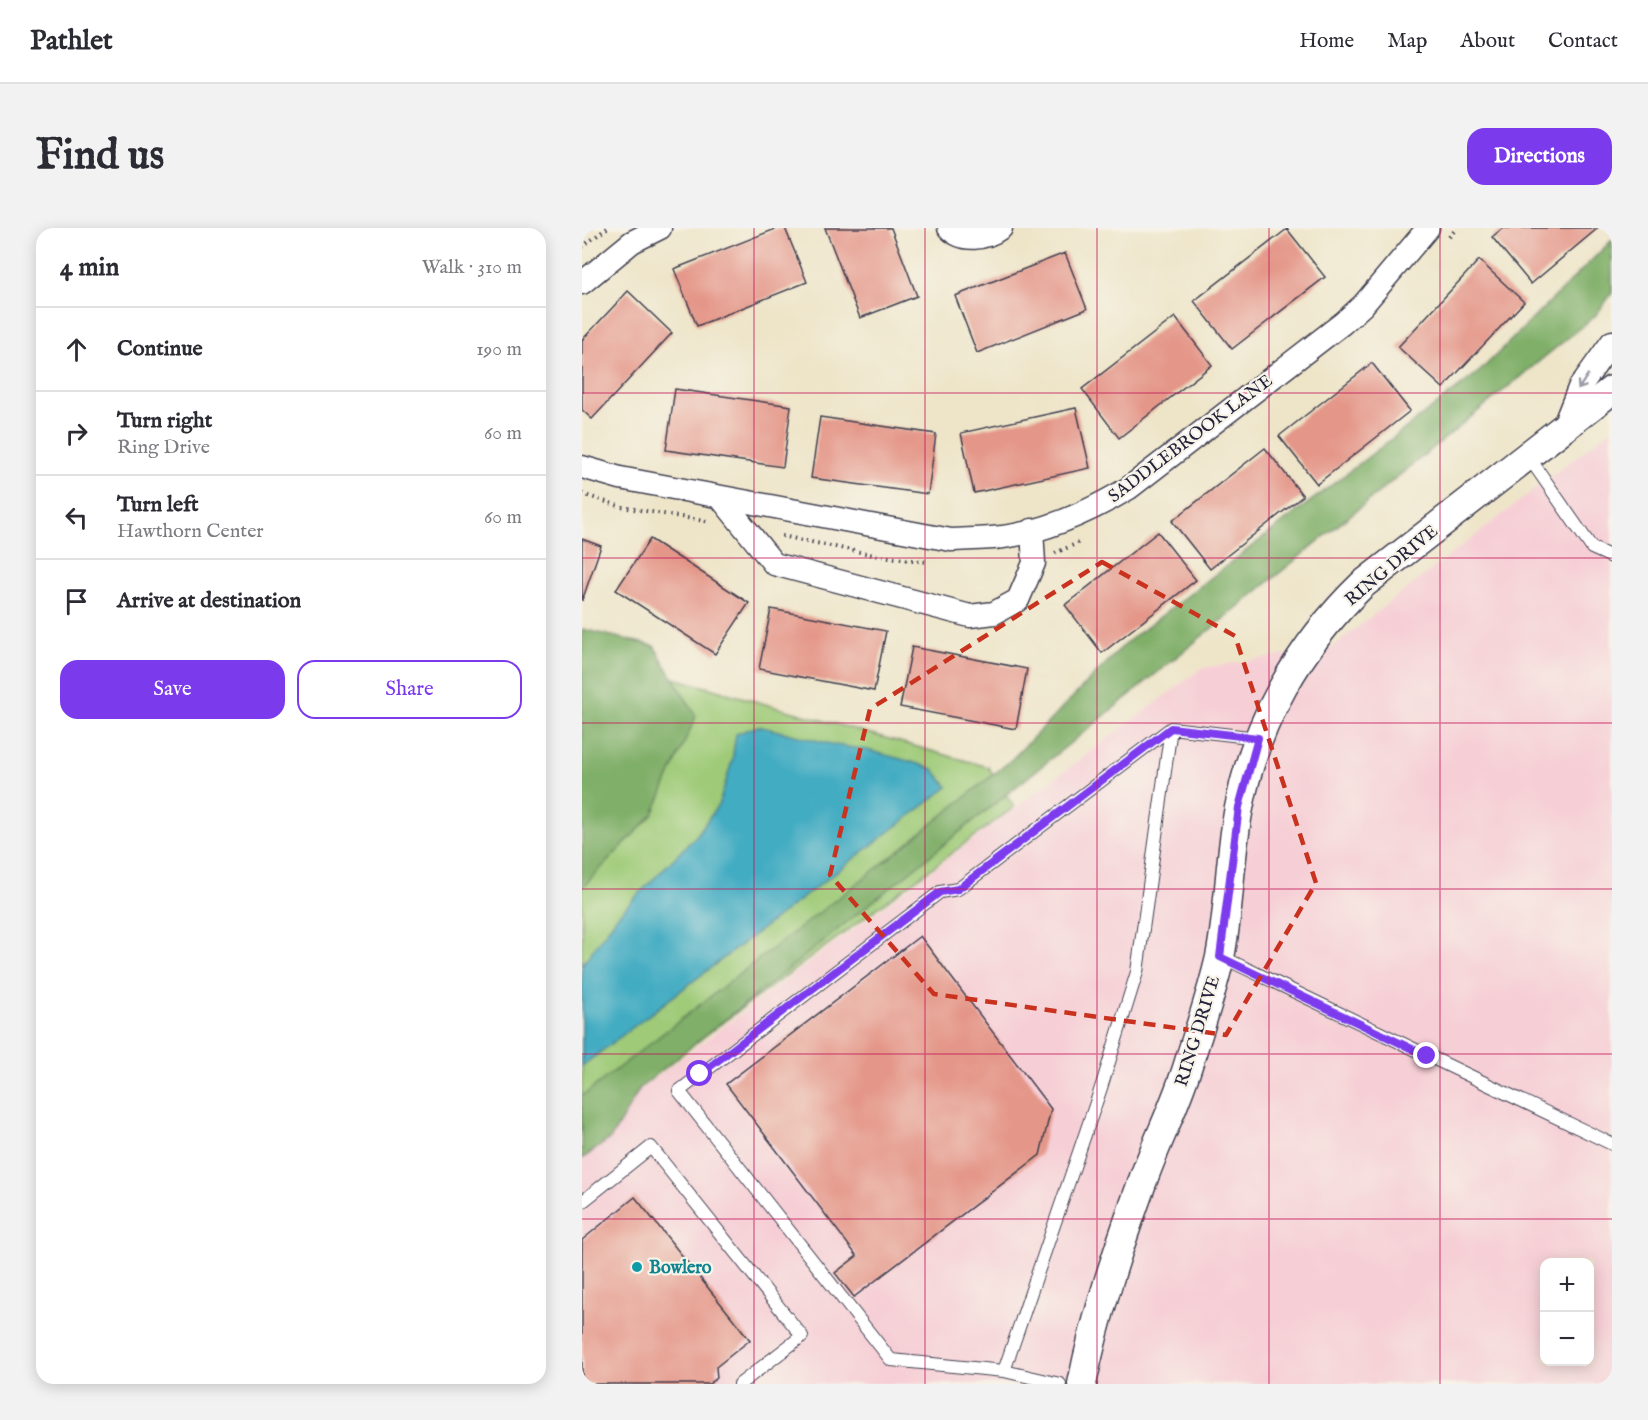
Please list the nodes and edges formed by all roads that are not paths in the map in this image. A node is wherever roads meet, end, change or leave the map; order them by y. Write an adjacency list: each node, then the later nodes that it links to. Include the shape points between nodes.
1 (660, 228): 5 (street, via 632,242)
2 (949, 228): 3 (street, via 955,234 979,239)
3 (1001, 228)
4 (1435, 237): 12 (street, SADDLEBROOK LANE, via 1343,323 1129,488 1053,525)
5 (582, 283)
6 (1612, 342): 8 (street, one-way to 8, via 1579,388)
7 (1612, 390): 8 (street, RING DRIVE)
8 (1563, 428): 9 (street, RING DRIVE)
9 (1528, 456): 13 (lane, via 1592,548); 15 (street, RING DRIVE, via 1341,606 1313,640 1277,696)
10 (582, 467): 11 (street, SADDLEBROOK LANE)
11 (720, 497): 12 (street, SADDLEBROOK LANE, via 951,540 1004,537); 12 (street, via 774,564 970,616 994,613 1018,600 1034,563)
12 (1032, 530)
13 (1612, 557)
14 (1171, 728): 15 (lane); 19 (lane, via 1137,972); 19 (lane, via 958,889 940,892 680,1091 891,1360)
15 (1258, 738): 16 (street, RING DRIVE, via 1239,807)
16 (1220, 957): 17 (lane); 22 (street, RING DRIVE, via 1187,1069 1143,1179 1103,1299)
17 (1612, 1143)
18 (582, 1202): 20 (lane, via 651,1147 802,1336)
19 (1004, 1371): 21 (lane)
20 (740, 1384)
21 (1060, 1384)
22 (1082, 1384)

